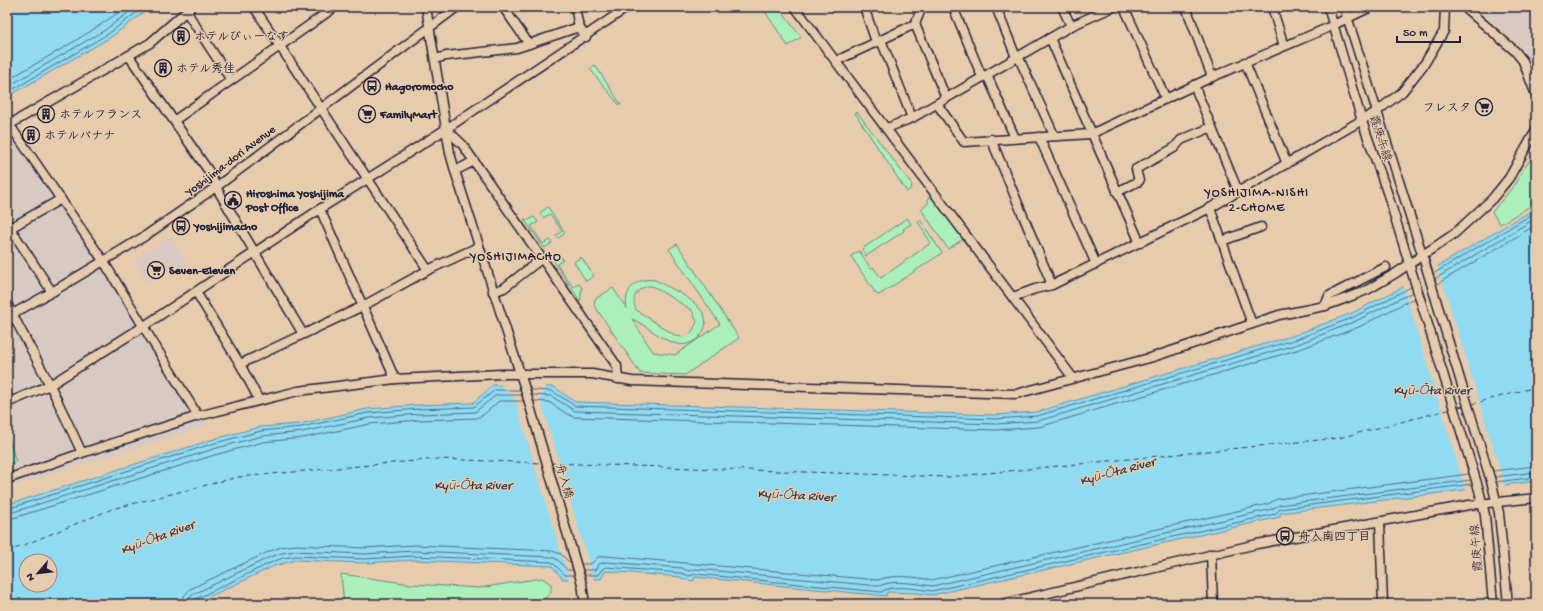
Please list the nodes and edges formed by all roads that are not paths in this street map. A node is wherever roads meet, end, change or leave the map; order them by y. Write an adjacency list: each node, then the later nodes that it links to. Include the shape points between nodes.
1 (254, 7): 34 (street)
2 (426, 7): 29 (street, 舟入橋)
3 (456, 7): 29 (street, Yoshijima-dori Avenue)
4 (504, 7): 33 (street)
5 (575, 7): 28 (street)
6 (628, 7): 30 (street)
7 (795, 7): 39 (street)
8 (864, 7): 32 (street)
9 (922, 7): 25 (street)
10 (953, 7): 41 (street)
11 (996, 7): 37 (street)
12 (1062, 7): 27 (street)
13 (1113, 7): 27 (street)
14 (1124, 7): 47 (street)
15 (1186, 7): 42 (street)
16 (1272, 7): 35 (street)
17 (1328, 7): 26 (street, 霞庚午線)
18 (1344, 7): 24 (street)
19 (1371, 7): 24 (street)
20 (1445, 7): 50 (street, via 1444,31 1425,63 1402,92)
21 (1464, 7): 45 (street, via 1515,51 1523,61)
22 (331, 8): 34 (street)
23 (188, 9): 36 (street, via 160,35); 43 (street)
24 (1347, 18): 26 (street); 50 (street)
25 (915, 24): 32 (street); 46 (street)
26 (1333, 25): 35 (street); 53 (street, 霞庚午線)
27 (1071, 26): 31 (street)
28 (579, 27): 30 (street); 33 (street)
29 (429, 29): 38 (street, 舟入橋); 49 (street, Yoshijima-dori Avenue)
30 (586, 37): 57 (street)
31 (1050, 38): 37 (street); 59 (street)
32 (878, 41): 39 (street); 51 (street)
33 (529, 44): 38 (street, via 510,50)
34 (280, 46): 43 (street); 49 (street)
35 (1284, 46): 40 (street)
36 (129, 56): 52 (street); 54 (street)
37 (1017, 56): 41 (street); 60 (street)
38 (435, 59): 57 (street, 舟入橋)
39 (836, 61): 56 (street)
40 (1245, 62): 42 (street); 67 (street)
41 (985, 76): 46 (street); 62 (street)
42 (1212, 77): 44 (street)
43 (231, 80): 52 (street)
44 (1194, 85): 47 (street); 55 (street)
45 (1536, 95)
46 (946, 98): 48 (street)
47 (1166, 99): 59 (street)
48 (937, 104): 51 (street); 63 (street, via 964,142)
49 (321, 107): 69 (street); 70 (street, Yoshijima-dori Avenue)
50 (1376, 112): 53 (street); 82 (street)
51 (912, 118): 56 (street)
52 (175, 120): 70 (street, via 210,173)
53 (1362, 121): 67 (street); 86 (street, 霞庚午線)
54 (8, 125): 73 (street)
55 (1212, 127): 71 (street); 72 (street, via 1181,140 1174,148 1136,169 1139,181)
56 (887, 128): 93 (street)
57 (446, 129): 66 (street, via 462,144); 68 (street, 舟入橋); 69 (street)
58 (1536, 130): 65 (street)
59 (1092, 134): 60 (street); 72 (street)
60 (1054, 135): 61 (street)
61 (1039, 137): 62 (street); 85 (street)
62 (1015, 138): 63 (street)
63 (991, 139): 89 (street)
64 (1536, 148): 65 (street)
65 (1526, 150): 82 (street, via 1492,199 1454,234)
66 (474, 161): 68 (street); 83 (street)
67 (1287, 164): 71 (street)
68 (455, 172): 80 (street, 舟入橋)
69 (368, 178): 75 (street); 88 (street)
70 (216, 187): 81 (street); 84 (street, Yoshijima-dori Avenue)
71 (1238, 191): 74 (street)
72 (1117, 192): 79 (street)
73 (61, 199): 76 (street); 84 (street)
74 (1210, 208): 78 (street); 79 (street)
75 (320, 209): 81 (street); 95 (street)
76 (8, 227): 90 (street)
77 (1261, 227): 78 (street)
78 (1222, 241): 98 (street)
79 (1140, 243): 85 (street)
80 (478, 247): 88 (street); 92 (street, 舟入橋)
81 (254, 252): 91 (street); 100 (street)
82 (1423, 257): 86 (street); 113 (street)
83 (541, 259): 92 (street, via 504,288); 105 (street, via 617,366)
84 (104, 262): 90 (street, Yoshijima-dori Avenue); 99 (street)
85 (1096, 264): 89 (street)
86 (1409, 265): 96 (street, via 1367,290); 114 (street, 霞庚午線)
87 (1386, 267): 96 (street, via 1329,296)
88 (428, 270): 95 (street)
89 (1052, 285): 93 (street)
90 (52, 292): 97 (street, Yoshijima-dori Avenue)
91 (196, 292): 99 (street); 101 (street)
92 (493, 292): 102 (street, 舟入橋)
93 (1014, 297): 103 (street)
94 (7, 304): 97 (street)
95 (363, 306): 100 (street); 104 (street)
96 (1326, 306): 98 (street, via 1279,315)
97 (10, 315): 106 (street)
98 (1252, 324): 103 (street, via 1153,357)
99 (144, 326): 106 (street); 109 (street)
100 (303, 334): 101 (street)
101 (240, 364): 107 (street)
102 (520, 374): 104 (street); 105 (street, via 592,374); 117 (street, 舟入橋, via 582,584)
103 (1073, 378): 105 (street, via 1016,394)
104 (395, 379): 107 (street, via 321,387)
105 (618, 379)
106 (50, 385): 108 (street); 110 (street)
107 (259, 400): 109 (street)
108 (7, 403)
109 (198, 416): 110 (street)
110 (82, 453): 111 (street)
111 (7, 479)
112 (1536, 498): 113 (street)
113 (1497, 502): 114 (street); 122 (street)
114 (1482, 504): 115 (street); 121 (street, 霞庚午線)
115 (1380, 522): 116 (street); 120 (street)
116 (1211, 554): 118 (street); 119 (street)
117 (585, 604)
118 (1002, 604)
119 (1213, 604)
120 (1383, 604)
121 (1493, 604)
122 (1508, 604)

